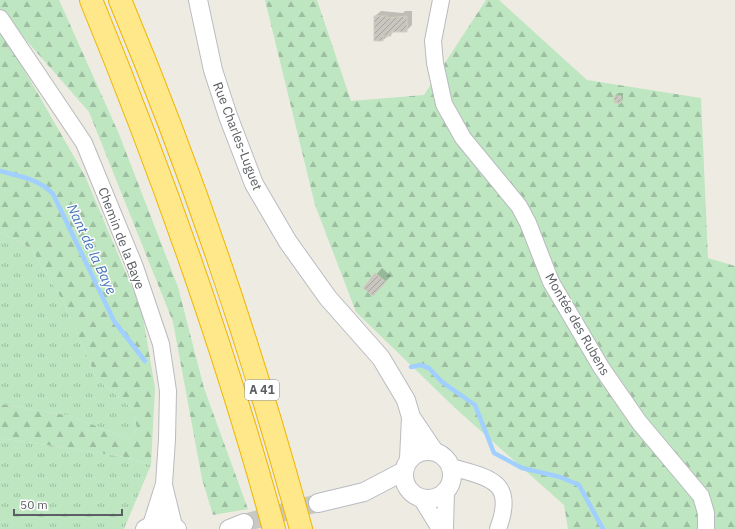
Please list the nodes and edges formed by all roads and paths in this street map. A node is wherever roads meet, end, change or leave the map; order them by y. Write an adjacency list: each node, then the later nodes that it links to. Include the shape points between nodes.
1 (91, 0): 16 (highway, A 41, via 190,260 237,400)
2 (120, 0): 17 (highway, A 41, via 217,253 264,397)
3 (198, 0): 6 (main road, Rue Charles-Luguet, via 213,70 254,184 288,242 328,298 382,358 406,400)
4 (441, 0): 21 (street, Montée des Rubens, via 433,41 444,104 463,138 520,206 551,282 601,367 639,422 701,496 706,513)
5 (0, 18): 10 (street, Chemin de la Baye, via 84,143 135,267 161,344 168,390)
6 (411, 417): 7 (main road, Rue Charles-Luguet); 8 (main road, Rue Charles-Luguet)
7 (434, 451): 8 (main road, via 422,451); 9 (main road, via 443,455)
8 (406, 465): 11 (main road); 12 (main road, via 404,481)
9 (449, 481): 12 (main road, via 434,498); 19 (street); 20 (street, via 478,475 491,479 501,490 505,502)
10 (164, 484): 14 (street, Chemin de la Baye); 15 (street, Chemin de la Baye)
11 (364, 492): 12 (main road); 13 (main road)
12 (415, 494): 18 (street)
13 (318, 503)
14 (148, 527): 15 (main road, via 163,523)
15 (175, 528)
16 (274, 529)
17 (302, 529)
18 (440, 529)
19 (445, 529)
20 (498, 529)
21 (706, 529)

